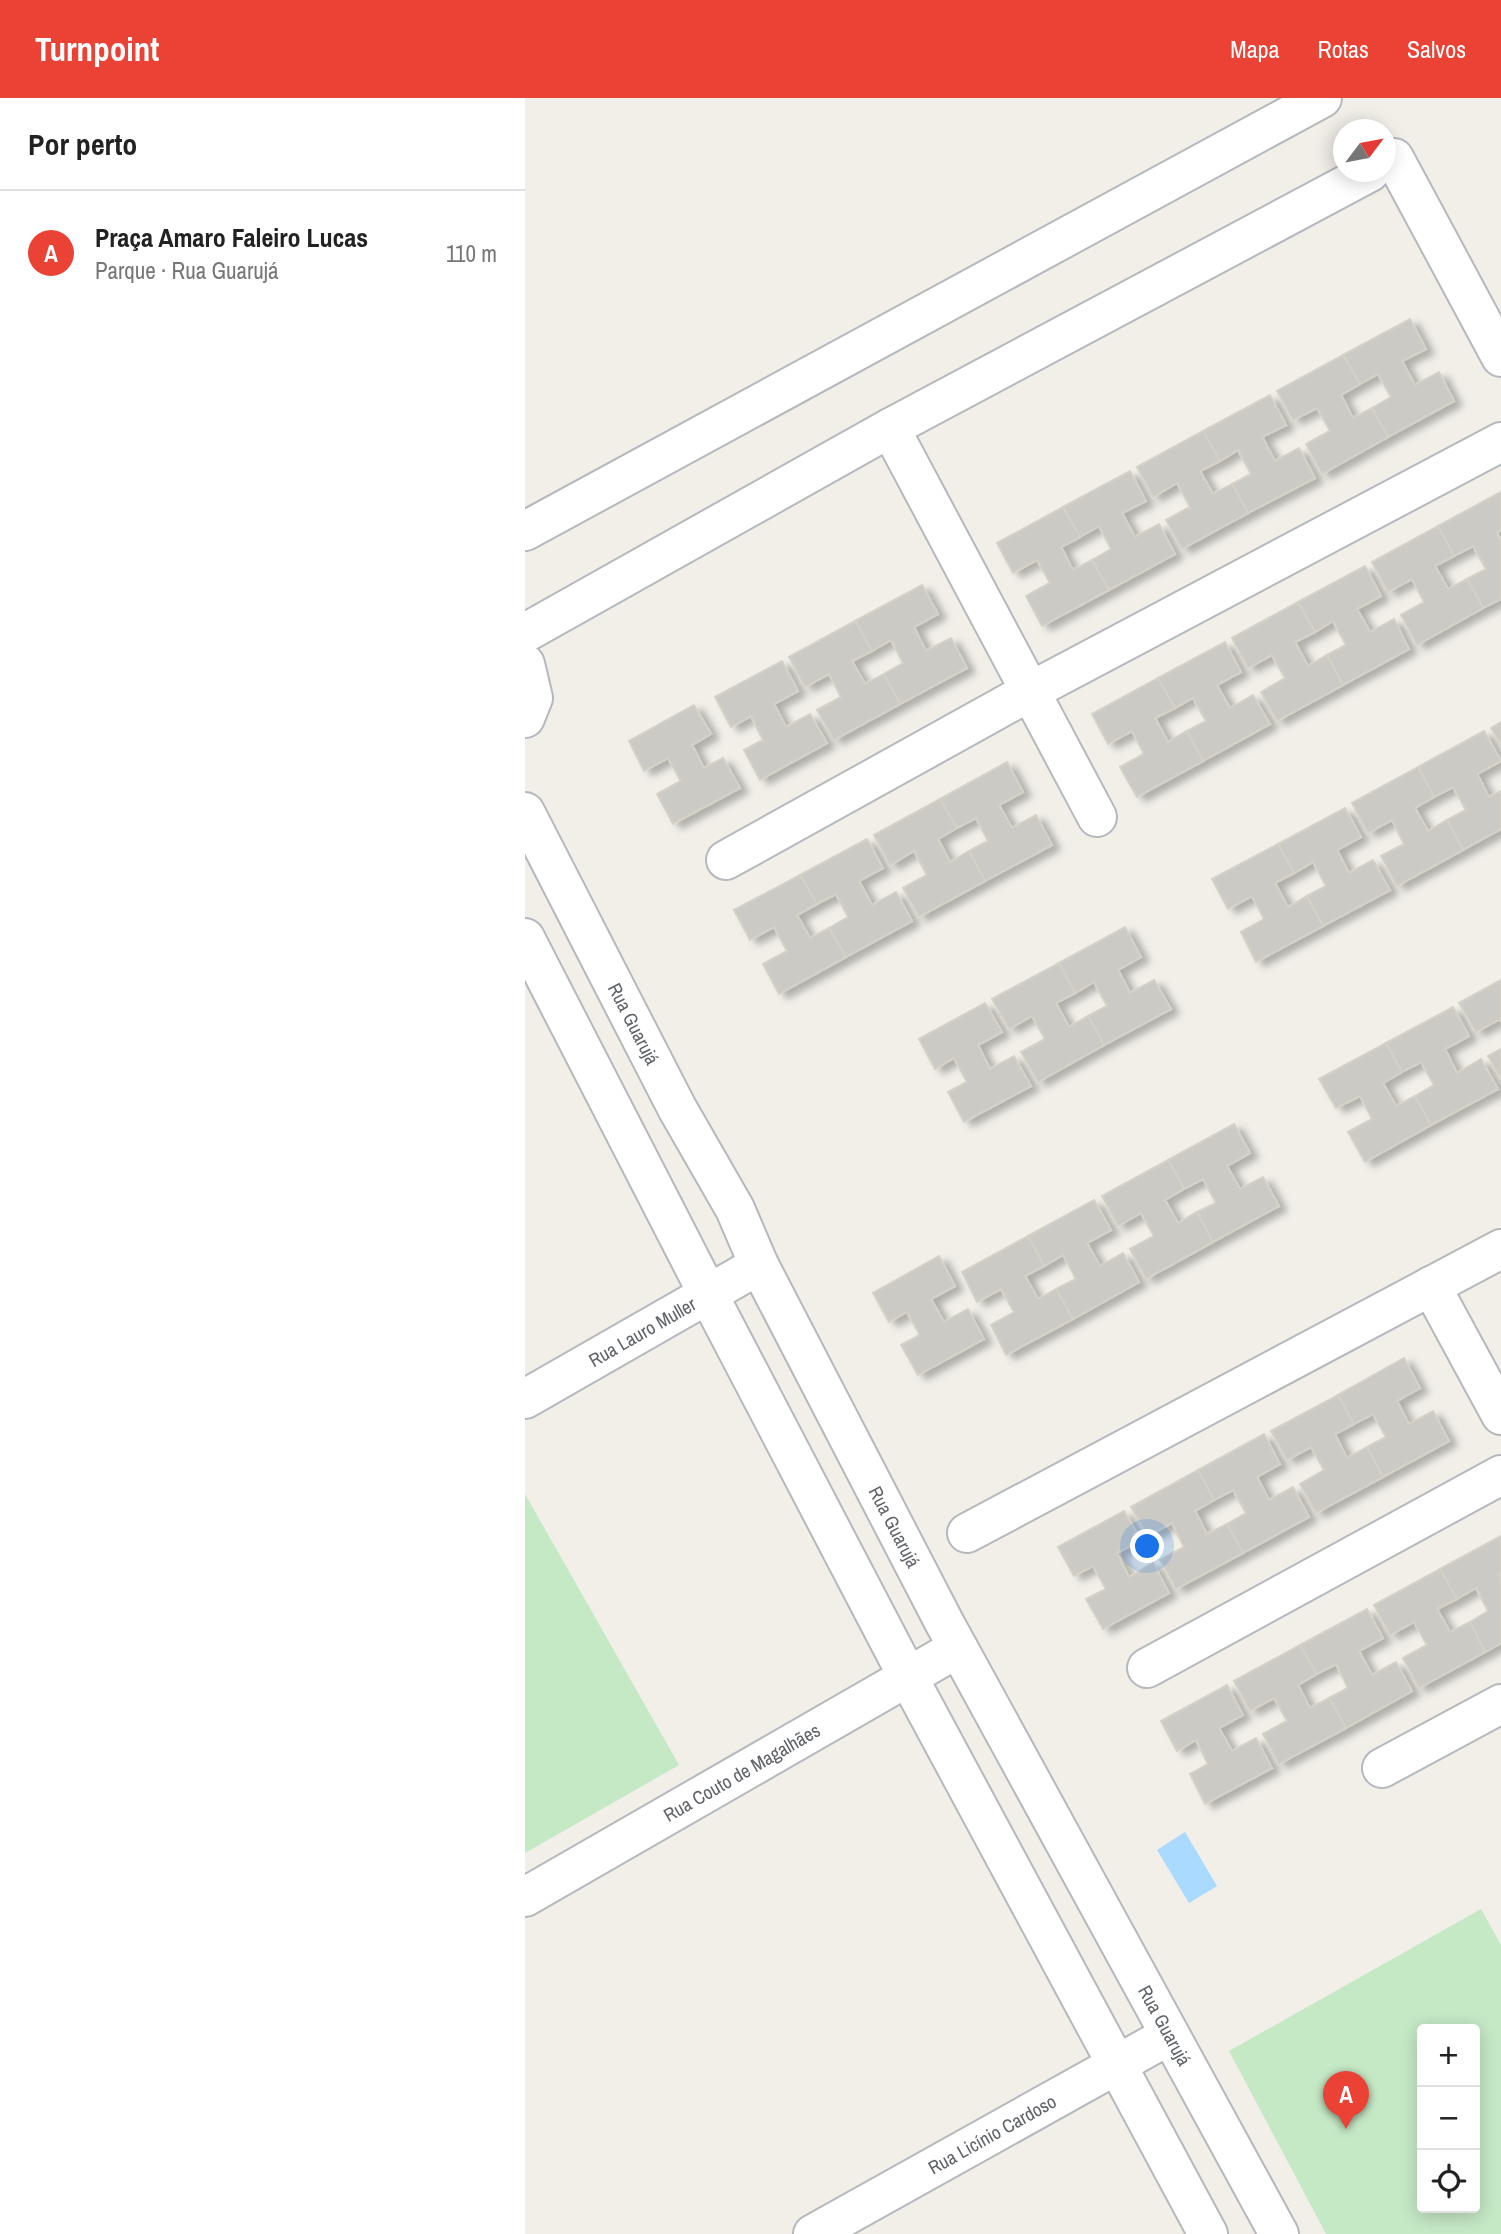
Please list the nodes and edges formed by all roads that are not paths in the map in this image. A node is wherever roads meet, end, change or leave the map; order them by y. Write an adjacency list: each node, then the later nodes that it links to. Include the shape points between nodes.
1 (1322, 98): 7 (street)
2 (1396, 162): 4 (street)
3 (1351, 182): 5 (street)
4 (1501, 357)
5 (890, 428): 8 (street); 10 (street)
6 (1501, 442): 10 (street)
7 (525, 531)
8 (525, 633)
9 (525, 664): 11 (street, via 533,698)
10 (1029, 692): 13 (street); 14 (street)
11 (525, 718)
12 (525, 812): 17 (street, Rua Guarujá, via 677,1108 735,1209)
13 (1097, 817)
14 (726, 860)
15 (525, 938): 19 (street)
16 (1501, 1249): 18 (street)
17 (759, 1265): 19 (street, Rua Lauro Muller); 24 (street, Rua Guarujá)
18 (1430, 1286): 21 (street); 23 (street)
19 (708, 1294): 20 (street, Rua Lauro Muller); 26 (street)
20 (525, 1399)
21 (1501, 1415)
22 (1501, 1475): 25 (street)
23 (967, 1533)
24 (958, 1648): 26 (street, Rua Couto de Magalhães); 30 (street, Rua Guarujá)
25 (1147, 1668)
26 (908, 1677): 29 (street, Rua Couto de Magalhães); 31 (street)
27 (1501, 1703): 28 (street)
28 (1382, 1768)
29 (525, 1897)
30 (1170, 2035): 31 (street, Rua Licínio Cardoso); 34 (street, Rua Guarujá)
31 (1118, 2065): 32 (street, Rua Licínio Cardoso); 33 (street)
32 (813, 2234)
33 (1208, 2234)
34 (1279, 2234)

